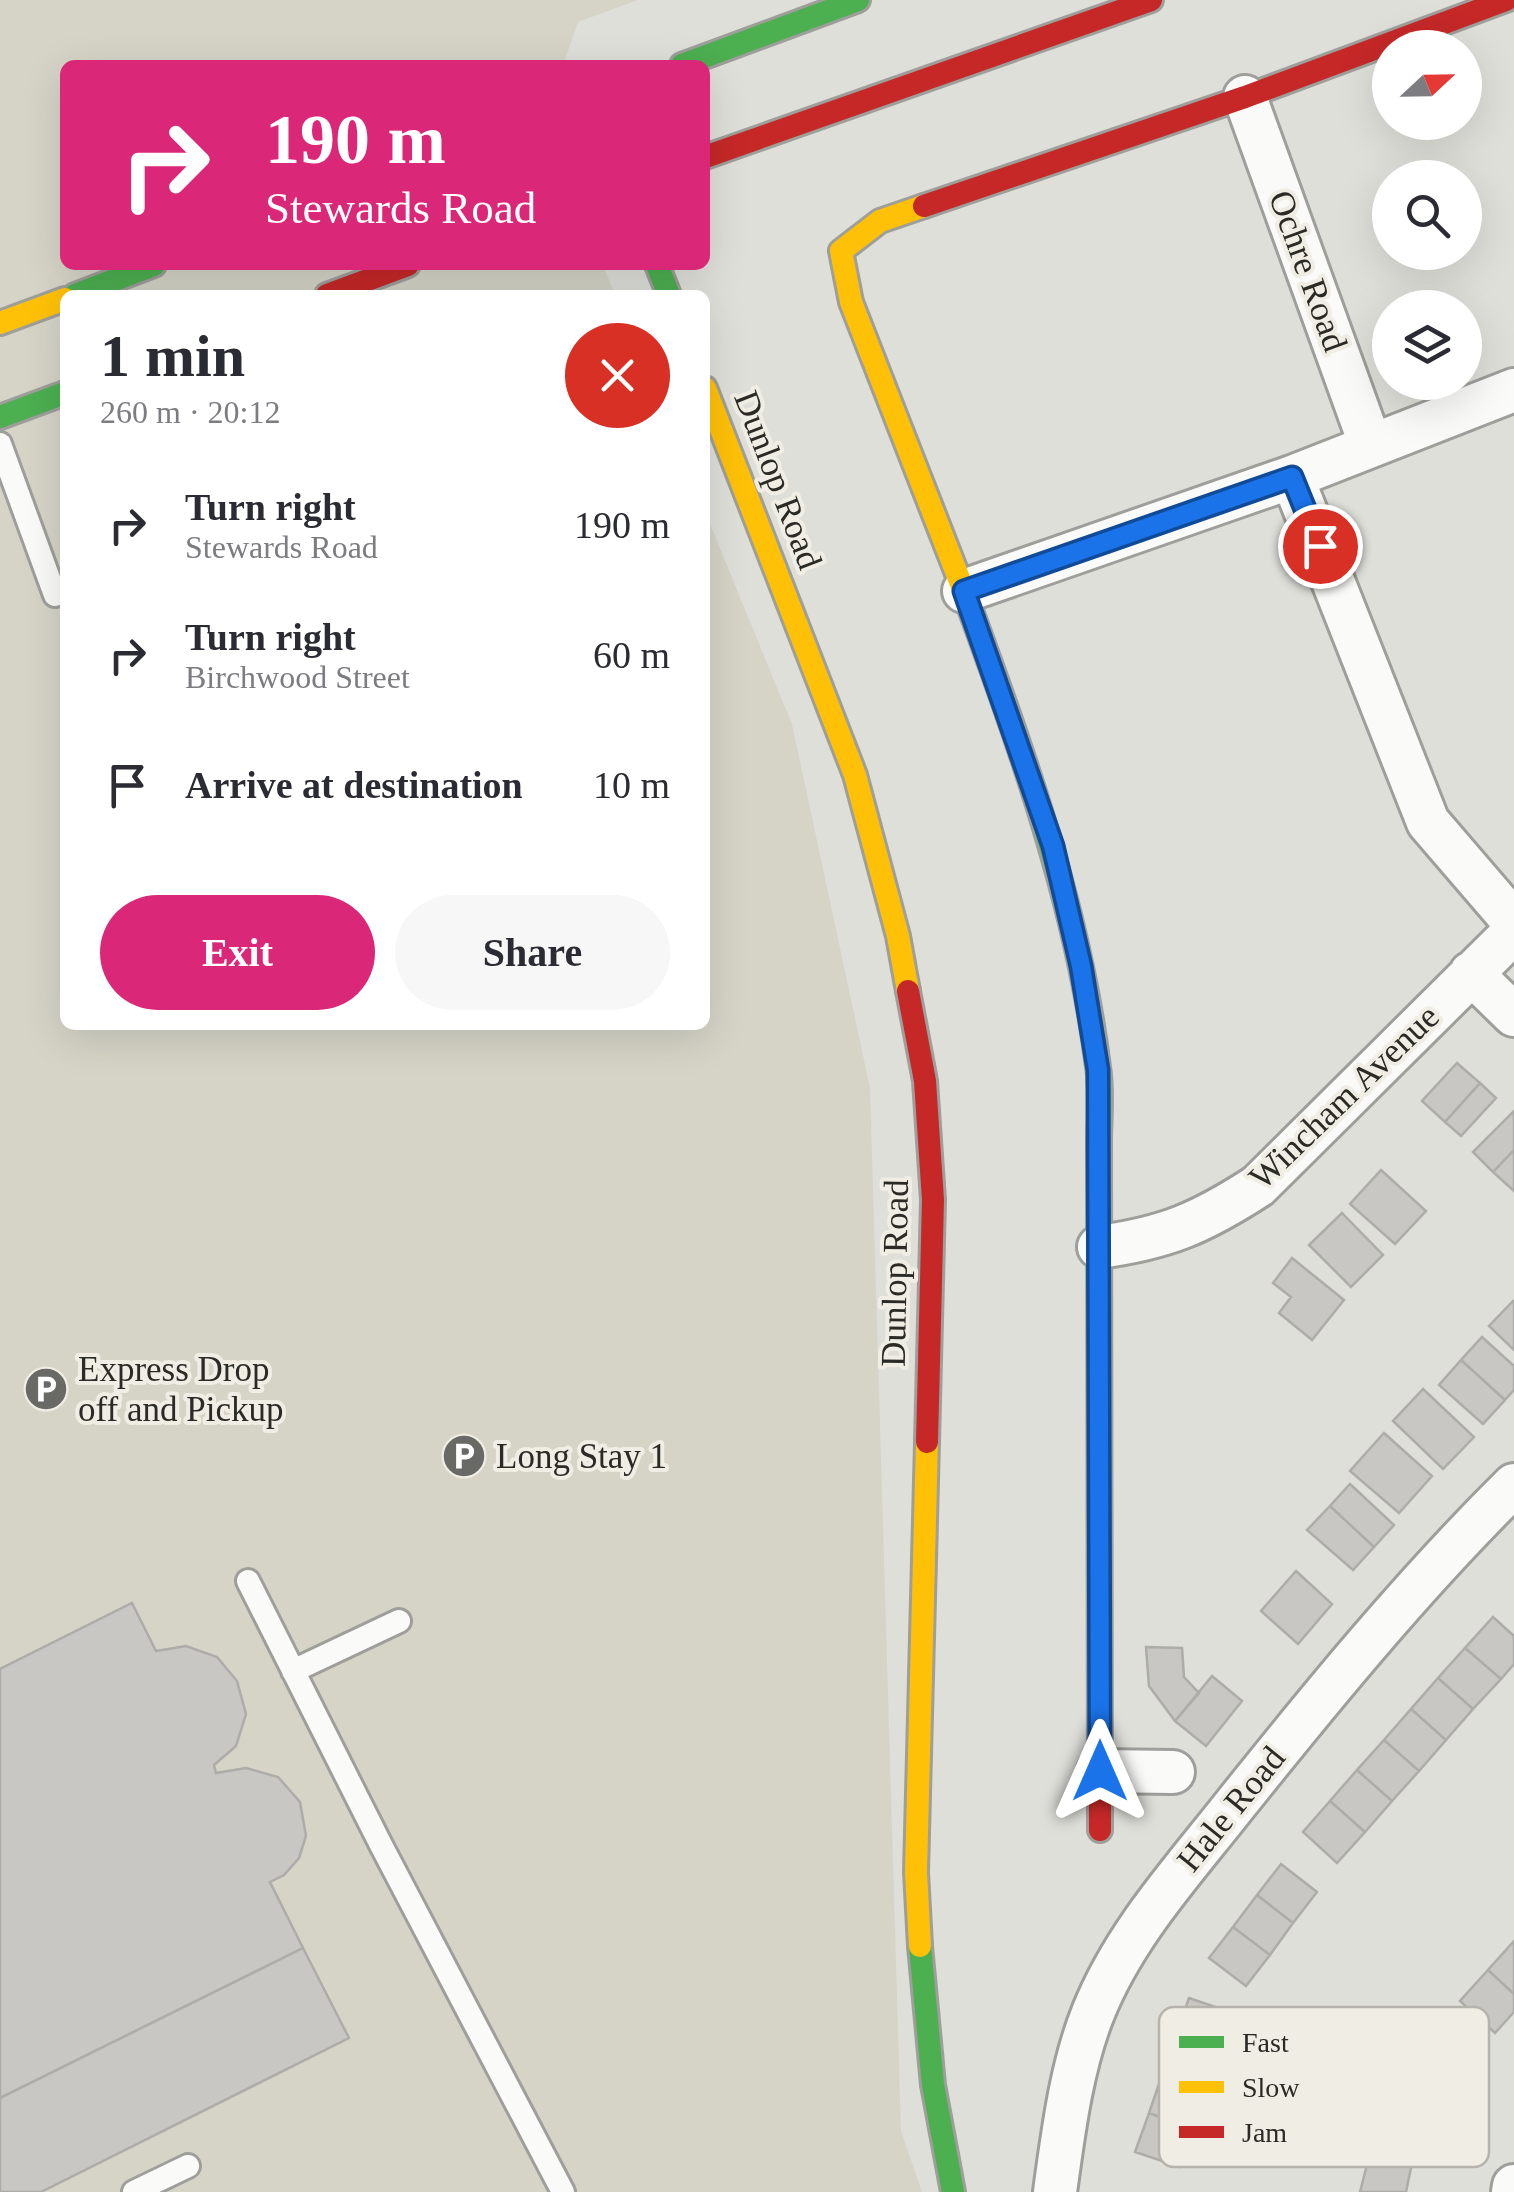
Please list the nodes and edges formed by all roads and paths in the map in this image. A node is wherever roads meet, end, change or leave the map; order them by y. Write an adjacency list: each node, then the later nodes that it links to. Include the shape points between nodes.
1 (858, 0): 4 (street)
2 (1150, 0): 6 (street)
3 (1506, 0): 5 (street)
4 (696, 60)
5 (1244, 97): 18 (street, Ochre Road); 20 (street, via 880,221 841,251 851,302)
6 (710, 154)
7 (141, 270): 9 (street)
8 (395, 270): 10 (street)
9 (88, 290)
10 (341, 290)
11 (60, 301): 12 (street)
12 (0, 324)
13 (1514, 390): 18 (street)
14 (60, 394): 16 (street)
15 (710, 401): 37 (street, Dunlop Road, via 855,775 898,936 926,1081 933,1200 916,1872 922,1994)
16 (0, 417)
17 (0, 444): 21 (lane)
18 (1371, 446): 19 (street)
19 (1292, 477): 20 (street); 22 (street, via 1428,822)
20 (964, 591): 26 (street, via 1053,846 1081,966 1098,1070)
21 (55, 596)
22 (1514, 922)
23 (1514, 932): 24 (street, Wincham Avenue)
24 (1472, 973): 25 (street); 26 (street, Wincham Avenue, via 1258,1186 1208,1219 1149,1240)
25 (1514, 1015)
26 (1098, 1247): 31 (street)
27 (1514, 1486): 38 (street, Hale Road, via 1318,1700 1138,1927 1092,2014 1065,2119)
28 (248, 1581): 30 (lane)
29 (399, 1622): 30 (lane)
30 (293, 1670): 36 (lane)
31 (1100, 1771): 32 (street); 33 (street)
32 (1173, 1772)
33 (1100, 1830)
34 (188, 2166): 35 (lane)
35 (134, 2192)
36 (563, 2192)
37 (953, 2192)
38 (1055, 2192)

